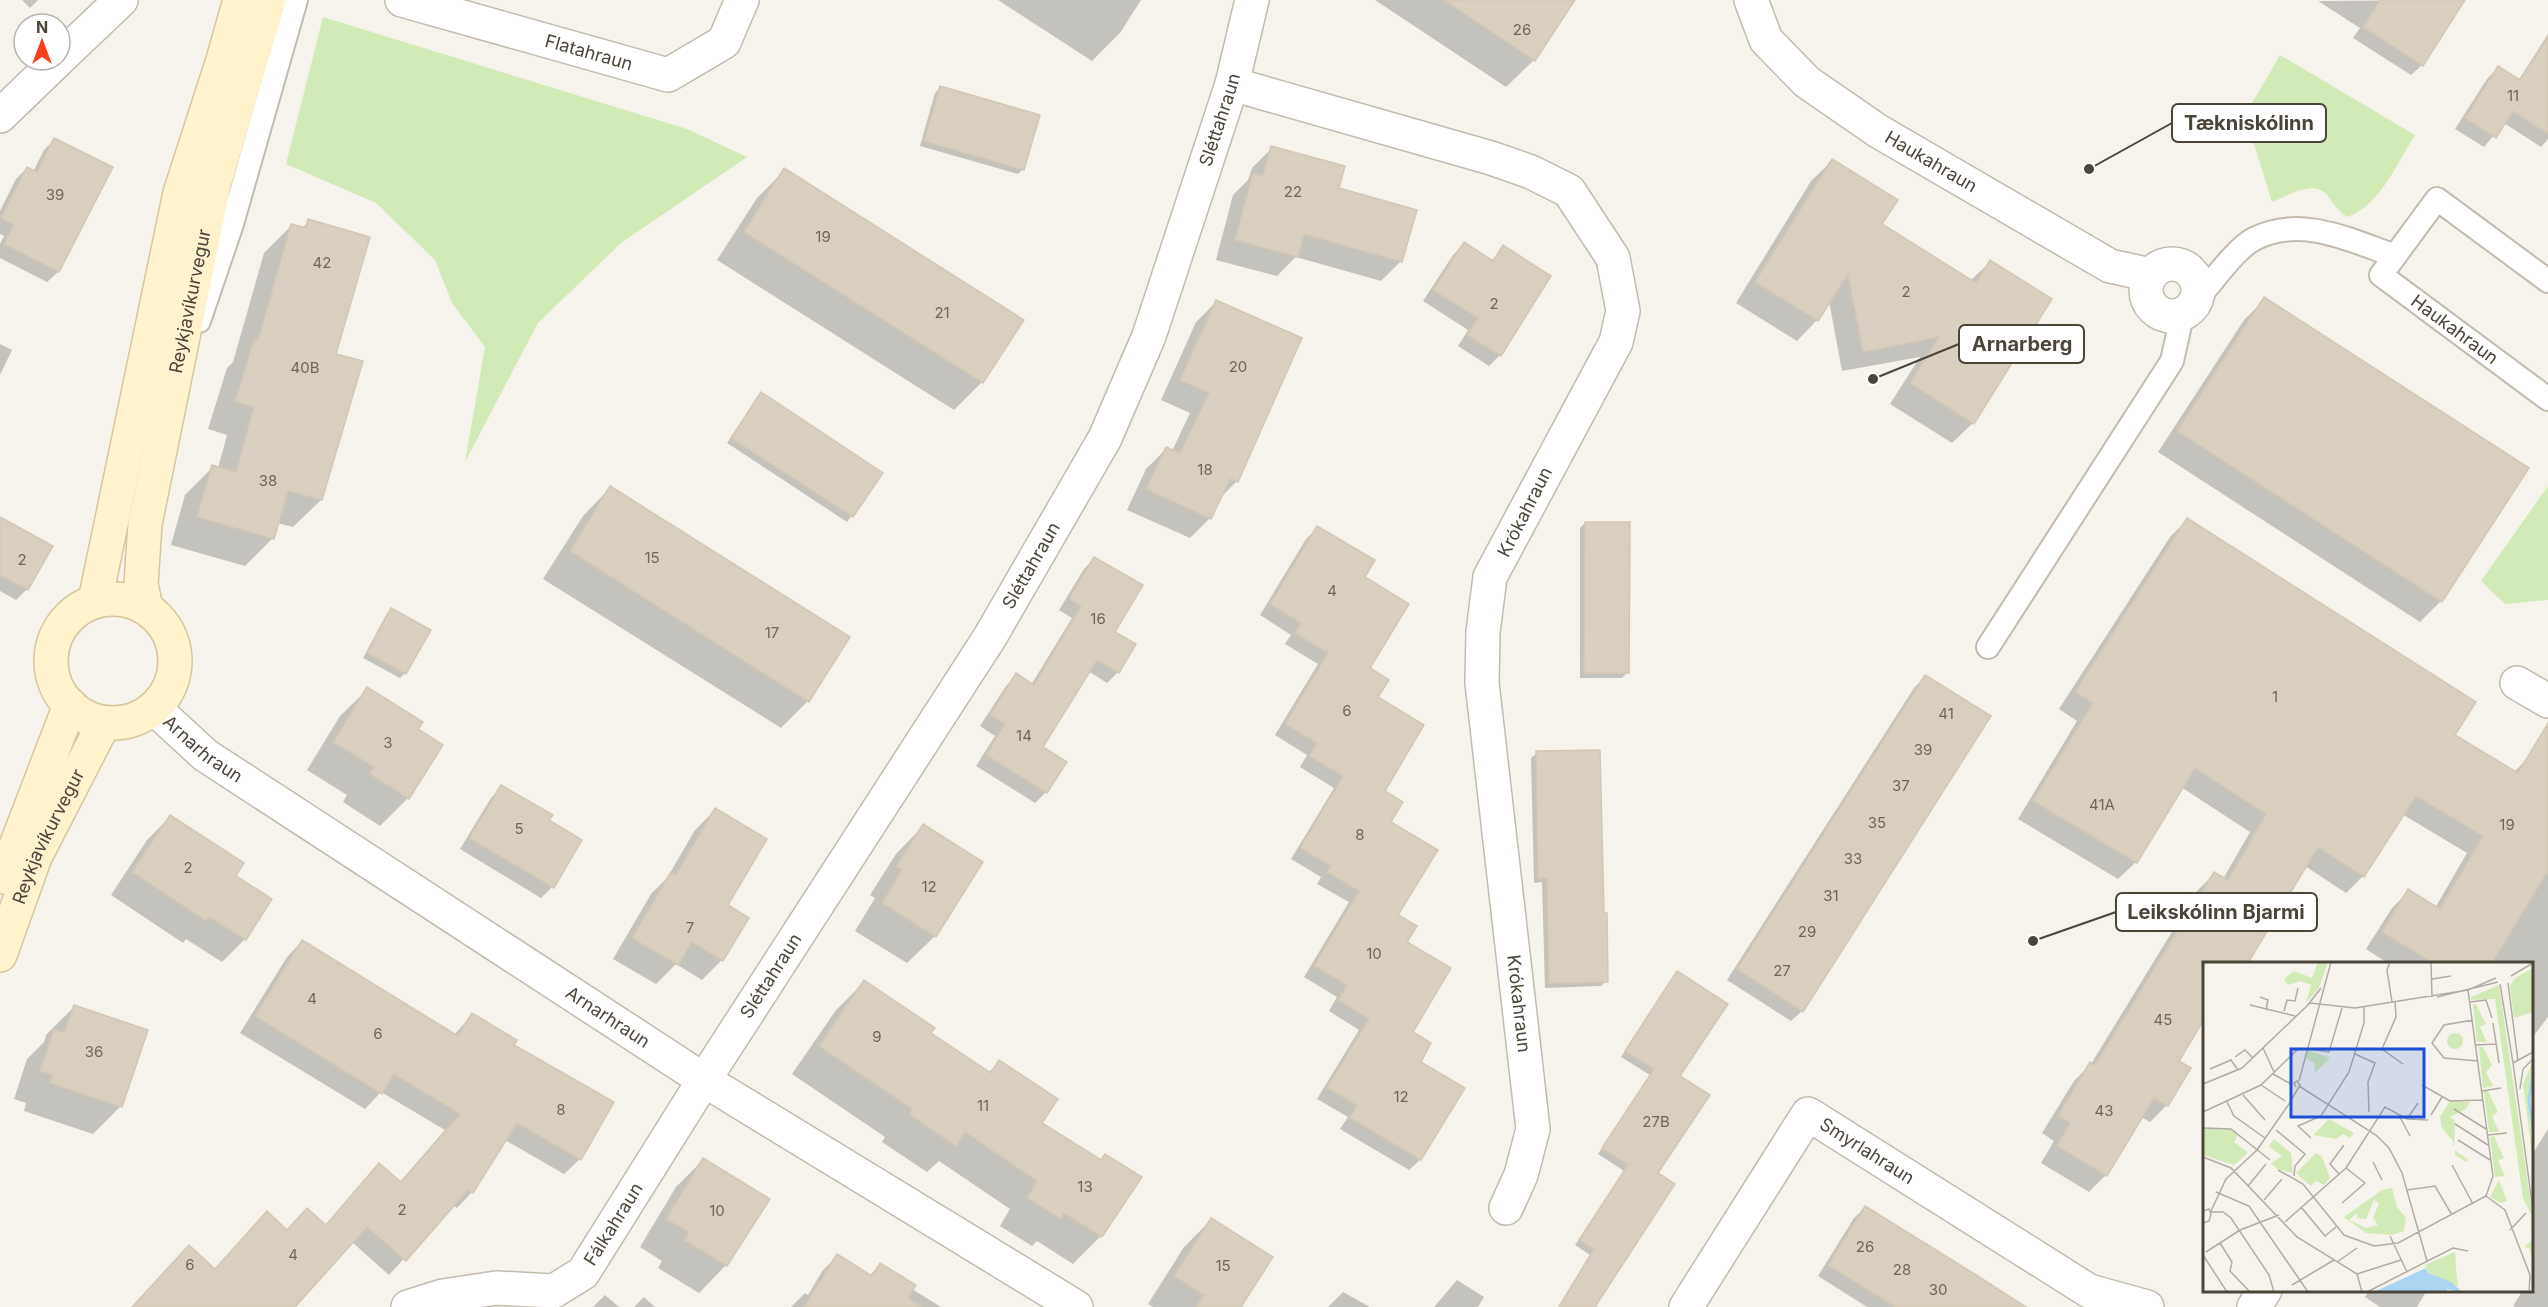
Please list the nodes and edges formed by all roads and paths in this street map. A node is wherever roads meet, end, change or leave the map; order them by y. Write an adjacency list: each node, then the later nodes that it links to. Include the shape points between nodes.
1 (121, 0): 9 (street)
2 (240, 0): 18 (main road, Reykjavíkurvegur, via 180,193)
3 (269, 0): 17 (main road, Reykjavíkurvegur, via 214,184)
4 (296, 0): 17 (lane, via 232,224)
5 (402, 0): 6 (street, Flatahraun, via 668,75 724,42)
6 (742, 0)
7 (1252, 0): 11 (street, Sléttahraun)
8 (1751, 0): 15 (street, Haukahraun, via 1766,40 1807,82 1878,130 2110,266 2151,274 2166,265 2187,269 2199,289)
9 (72, 47)
10 (46, 72): 12 (street)
11 (1232, 84): 28 (street, Sléttahraun, via 1149,336 1104,438 990,637); 29 (street, Krókahraun, via 1531,171 1569,190 1613,258 1623,311 1616,342 1490,577 1483,632 1482,683 1533,1129 1521,1175)
12 (0, 116)
13 (2395, 255): 14 (lane, Haukahraun, via 2437,199); 15 (lane, via 2346,238 2291,227 2253,240); 16 (lane, Haukahraun, via 2380,275)
14 (2548, 281)
15 (2189, 307): 20 (lane, Haukahraun, via 2172,361)
16 (2548, 399)
17 (168, 410): 19 (main road, Reykjavíkurvegur, via 145,524 141,584)
18 (95, 601): 19 (main road, via 123,599); 23 (main road, via 74,612 60,628 52,647 55,684)
19 (146, 608): 24 (main road, via 163,623 175,652 175,671 169,688)
20 (1988, 647)
21 (2517, 683): 22 (street)
22 (2548, 701)
23 (70, 705): 25 (main road, via 84,716); 26 (main road, Reykjavíkurvegur)
24 (154, 708): 25 (main road, via 126,722); 28 (street, Arnarhraun, via 205,755)
25 (104, 723): 27 (main road, Reykjavíkurvegur, via 35,857)
26 (0, 888)
27 (0, 955)
28 (704, 1080): 32 (street, Fálkahraun, via 584,1273 554,1291 496,1288 442,1296); 33 (street, Arnarhraun)
29 (1506, 1209)
30 (2264, 1292): 36 (street)
31 (2093, 1299): 34 (street, Smyrlahraun, via 1808,1114); 35 (street, Smyrlahraun)
32 (408, 1307)
33 (1076, 1307)
34 (1686, 1307)
35 (2147, 1307)
36 (2254, 1307)

